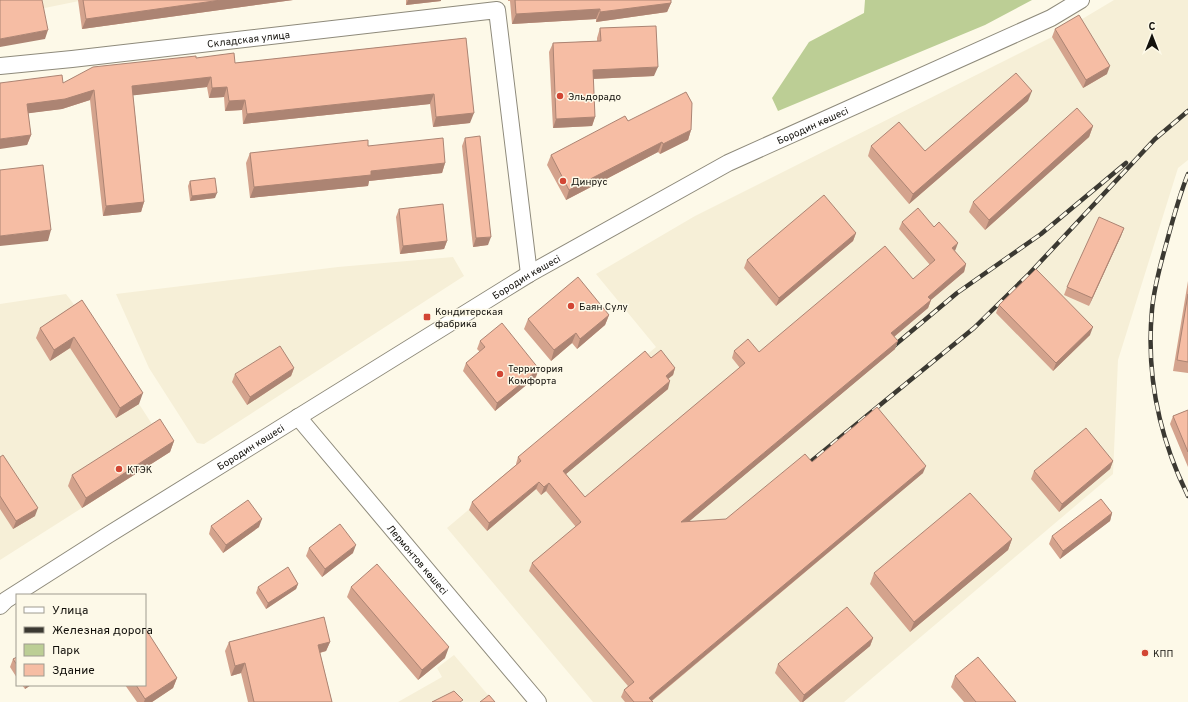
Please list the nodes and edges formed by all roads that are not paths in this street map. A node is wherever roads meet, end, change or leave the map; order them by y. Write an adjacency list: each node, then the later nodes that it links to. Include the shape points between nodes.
1 (1081, 0): 3 (street, Бородин көшесі, via 1051,18 728,163)
2 (0, 66): 3 (street, Складская улица, via 497,10)
3 (529, 274): 4 (street, Бородин көшесі)
4 (298, 417): 5 (street, Бородин көшесі, via 108,535); 6 (street, Лермонтов көшесі)
5 (0, 606)
6 (538, 702)

